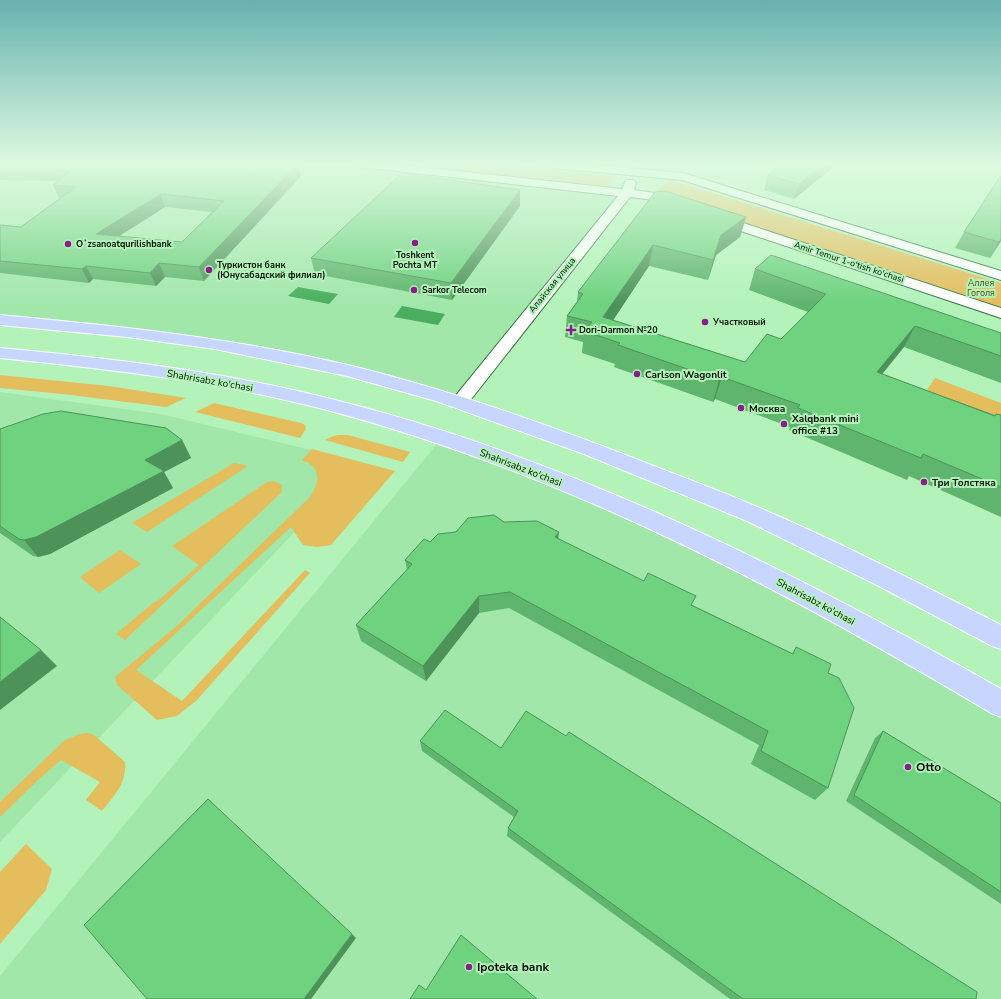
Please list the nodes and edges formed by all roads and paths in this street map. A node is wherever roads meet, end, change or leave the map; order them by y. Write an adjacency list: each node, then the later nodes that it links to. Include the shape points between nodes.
1 (613, 211): 8 (street, Алайская улица)
2 (696, 211): 5 (street, Amir Temur 1-o'tish ko'chasi)
3 (791, 211): 4 (street)
4 (1001, 276)
5 (1001, 313)
6 (0, 320): 8 (main road, via 134,333 251,351 349,371)
7 (0, 352): 10 (main road, Shahrisabz ko'chasi, via 140,368 230,383 368,416 466,447 611,503 729,556 850,618)
8 (459, 403): 9 (main road, via 605,454 754,515 871,570)
9 (1001, 638)
10 (1001, 704)

